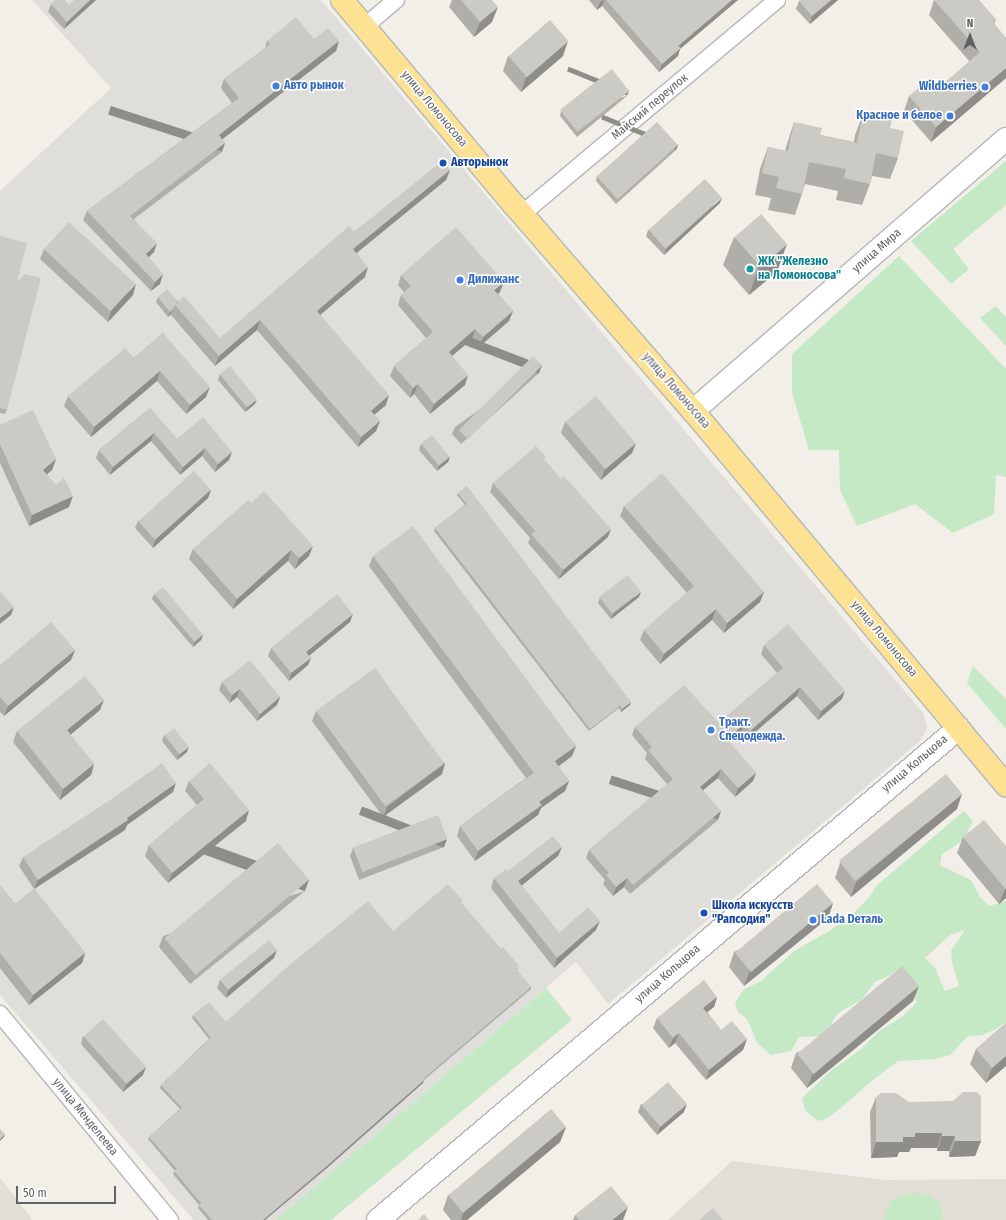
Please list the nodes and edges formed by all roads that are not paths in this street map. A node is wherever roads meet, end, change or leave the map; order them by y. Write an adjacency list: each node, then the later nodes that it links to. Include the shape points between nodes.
1 (342, 0): 4 (highway, улица Ломоносова)
2 (396, 0): 4 (street)
3 (777, 0): 6 (street, Майский переулок)
4 (364, 27): 6 (highway, улица Ломоносова)
5 (1006, 139): 7 (main road, улица Мира)
6 (522, 214): 7 (highway, улица Ломоносова)
7 (693, 411): 8 (highway, улица Ломоносова)
8 (958, 728): 9 (highway, улица Ломоносова); 12 (main road, улица Кольцова)
9 (1006, 786)
10 (0, 1014): 11 (street, улица Менделеева)
11 (170, 1220)
12 (378, 1220)

